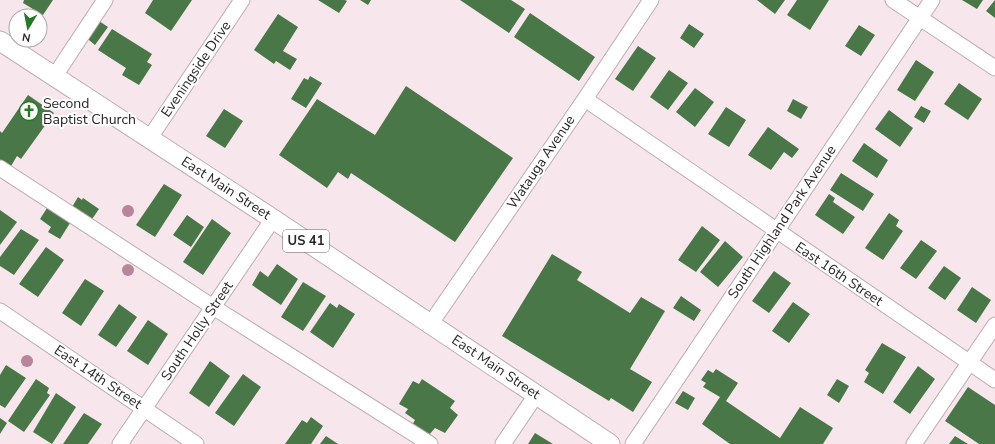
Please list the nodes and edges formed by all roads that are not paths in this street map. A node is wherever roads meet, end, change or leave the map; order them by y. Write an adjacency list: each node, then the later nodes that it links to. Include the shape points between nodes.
1 (106, 0): 9 (street)
2 (242, 0): 11 (street, Eveningside Drive)
3 (651, 0): 10 (street, Watauga Avenue)
4 (893, 0): 6 (street)
5 (932, 0): 6 (street, South Highland Park Avenue)
6 (919, 18): 8 (street); 14 (street, South Highland Park Avenue)
7 (2, 45): 9 (main road, East Main Street / US 41)
8 (995, 68)
9 (54, 77): 11 (main road, East Main Street / US 41)
10 (585, 99): 14 (street, East 16th Street); 17 (street, Watauga Avenue)
11 (149, 139): 13 (main road, East Main Street / US 41)
12 (0, 168): 15 (street)
13 (273, 219): 15 (street, South Holly Street); 17 (main road, East Main Street / US 41)
14 (776, 231): 19 (street, East 16th Street); 28 (street, South Highland Park Avenue)
15 (213, 307): 22 (street, South Holly Street); 25 (street)
16 (0, 311): 22 (street, East 14th Street)
17 (431, 323): 21 (main road, East Main Street / US 41)
18 (995, 325): 19 (street)
19 (969, 363): 20 (street, East 16th Street); 29 (street)
20 (995, 380)
21 (536, 395): 26 (street); 27 (main road, East Main Street / US 41)
22 (144, 408): 23 (street, South Holly Street); 24 (street, East 14th Street)
23 (120, 444)
24 (196, 444)
25 (430, 444)
26 (503, 444)
27 (610, 444)
28 (633, 444)
29 (914, 444)

